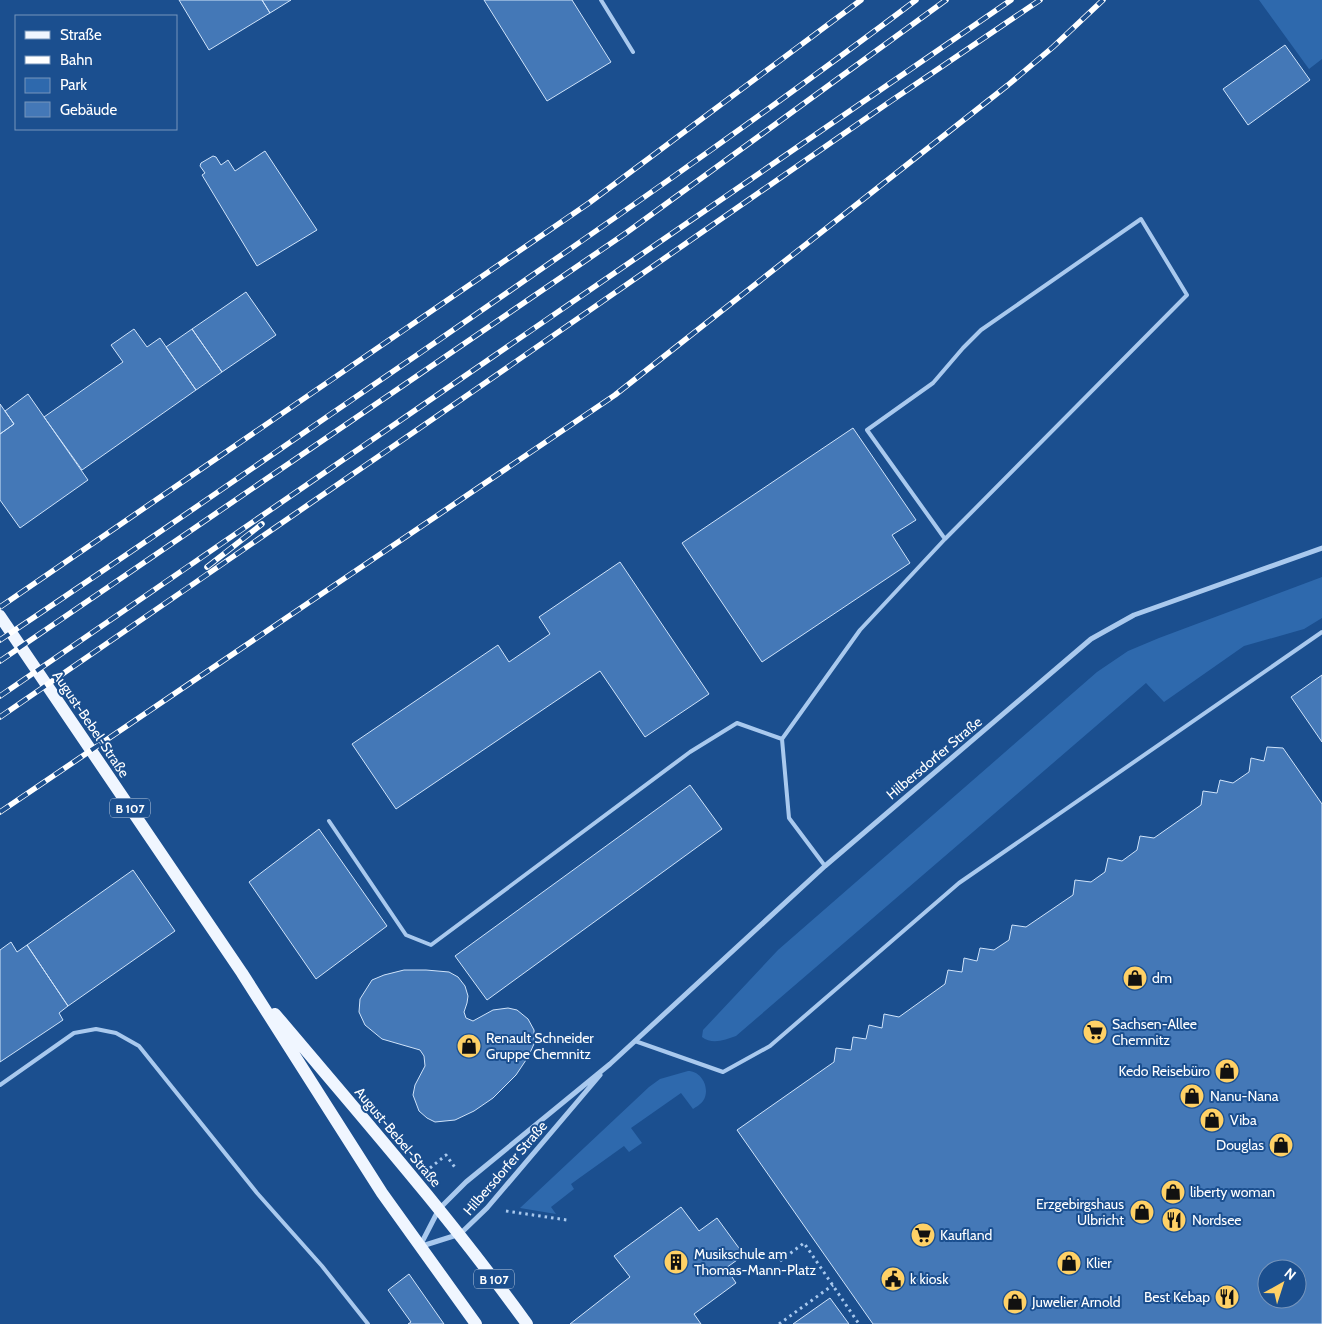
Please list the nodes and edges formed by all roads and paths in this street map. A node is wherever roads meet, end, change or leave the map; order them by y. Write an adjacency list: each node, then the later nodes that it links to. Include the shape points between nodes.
1 (602, 0): 2 (lane)
2 (633, 52)
3 (945, 539): 3 (lane, via 1187,295 1140,219 981,330 933,384 867,430); 7 (lane, via 860,630)
4 (1322, 548): 9 (street, Hilbersdorfer Straße, via 1134,615 1091,639)
5 (0, 616): 10 (main road, August-Bebel-Straße / B 107)
6 (1322, 632): 11 (lane, via 958,882 770,1046 722,1072)
7 (782, 740): 8 (lane, via 737,724 690,752 431,945 406,935); 9 (lane, via 789,818)
8 (329, 822)
9 (826, 866): 11 (street, Hilbersdorfer Straße)
10 (242, 973): 14 (main road, August-Bebel-Straße / B 107); 16 (main road, August-Bebel-Straße / B 107, via 382,1193)
11 (635, 1040): 12 (street, Hilbersdorfer Straße)
12 (610, 1064): 14 (street, Hilbersdorfer Straße, via 466,1182); 15 (street, Hilbersdorfer Straße, via 487,1208)
13 (0, 1085): 19 (lane, via 74,1033 96,1029 116,1033 139,1046)
14 (439, 1209): 15 (main road, August-Bebel-Straße / B 107); 16 (street, Hilbersdorfer Straße)
15 (460, 1234): 16 (street, Hilbersdorfer Straße); 21 (main road, August-Bebel-Straße / B 107)
16 (420, 1246): 20 (main road, August-Bebel-Straße / B 107)
17 (780, 1261): 18 (path, via 804,1243)
18 (833, 1285): 22 (path); 23 (path)
19 (368, 1324)
20 (476, 1324)
21 (527, 1324)
22 (779, 1324)
23 (860, 1324)

